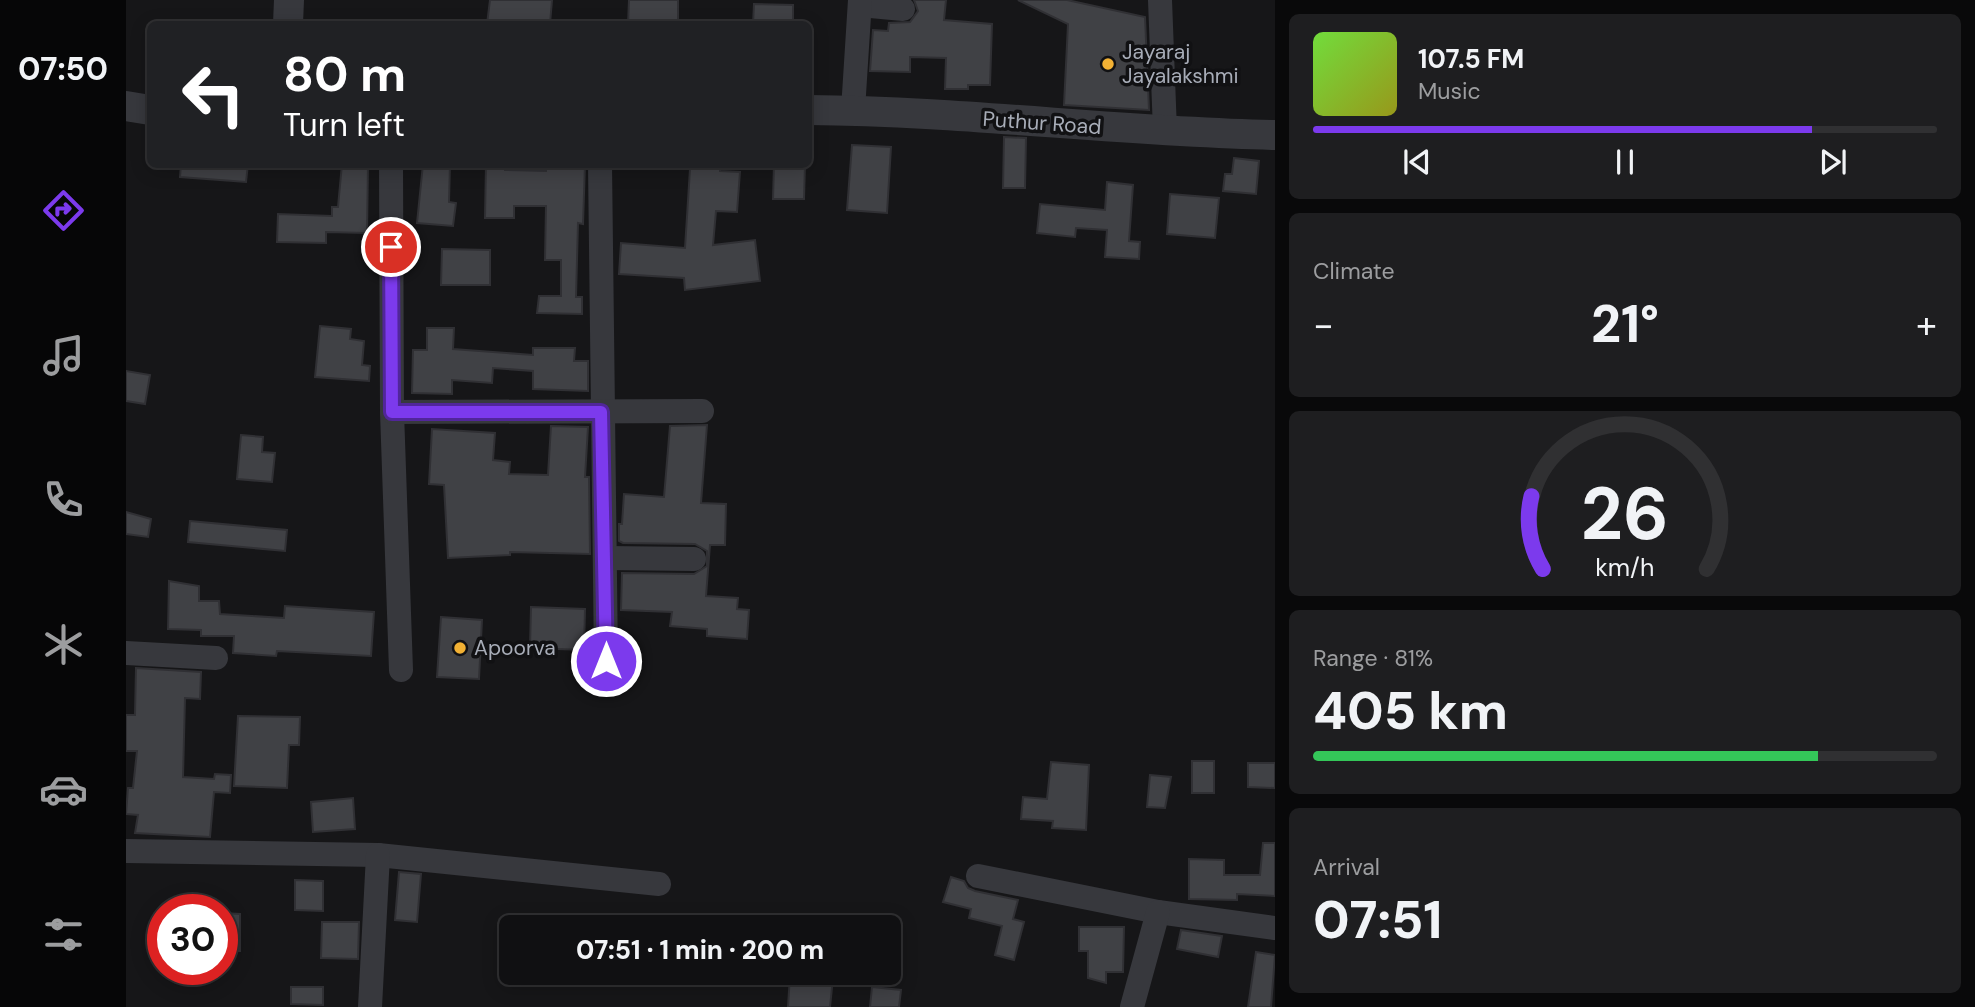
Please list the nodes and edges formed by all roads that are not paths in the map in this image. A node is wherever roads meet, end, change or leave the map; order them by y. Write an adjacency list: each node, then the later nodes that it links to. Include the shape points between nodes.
1 (289, 0): 5 (street)
2 (1160, 0): 10 (street)
3 (860, 3): 4 (street); 9 (street)
4 (903, 9)
5 (288, 21)
6 (126, 106): 7 (street)
7 (147, 110)
8 (812, 110): 9 (street, Puthur Road)
9 (853, 110): 10 (street, Puthur Road)
10 (1164, 131): 11 (street, Puthur Road)
11 (1275, 135)
12 (391, 168): 15 (street)
13 (600, 168): 16 (street)
14 (702, 411): 16 (street)
15 (392, 412): 16 (street); 22 (street)
16 (601, 412): 17 (street)
17 (606, 558): 18 (street); 21 (street)
18 (694, 559)
19 (126, 653): 20 (street)
20 (216, 658)
21 (606, 661)
22 (401, 670)
23 (126, 851): 24 (street)
24 (379, 855): 26 (street); 29 (street)
25 (978, 876): 27 (street)
26 (659, 884)
27 (1158, 912): 28 (street); 30 (street)
28 (1275, 928)
29 (370, 1007)
30 (1132, 1007)

